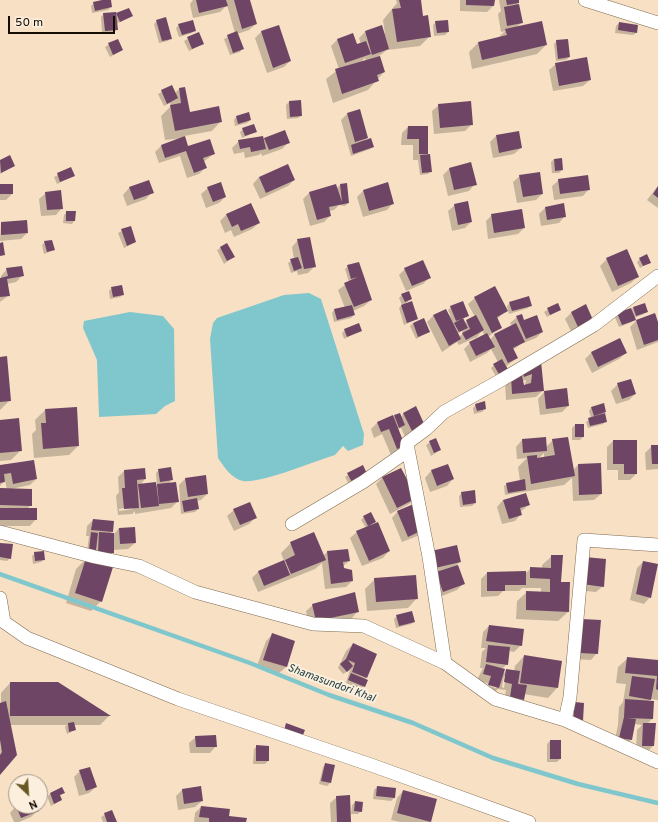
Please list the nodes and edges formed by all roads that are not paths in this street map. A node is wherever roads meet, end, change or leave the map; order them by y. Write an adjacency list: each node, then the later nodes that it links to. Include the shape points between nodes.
1 (585, 0): 2 (street)
2 (658, 23)
3 (658, 276): 4 (street, via 594,325 444,412)
4 (407, 443): 5 (street, via 406,452 394,461); 9 (street, via 429,557)
5 (292, 524)
6 (0, 532): 9 (street, via 138,566 195,592 313,624 364,626)
7 (658, 545): 10 (street, via 584,540 570,697)
8 (0, 598): 12 (street, via 4,622 27,638 178,699)
9 (445, 663): 10 (street, via 495,699)
10 (565, 720): 11 (street)
11 (658, 762)
12 (529, 822)

